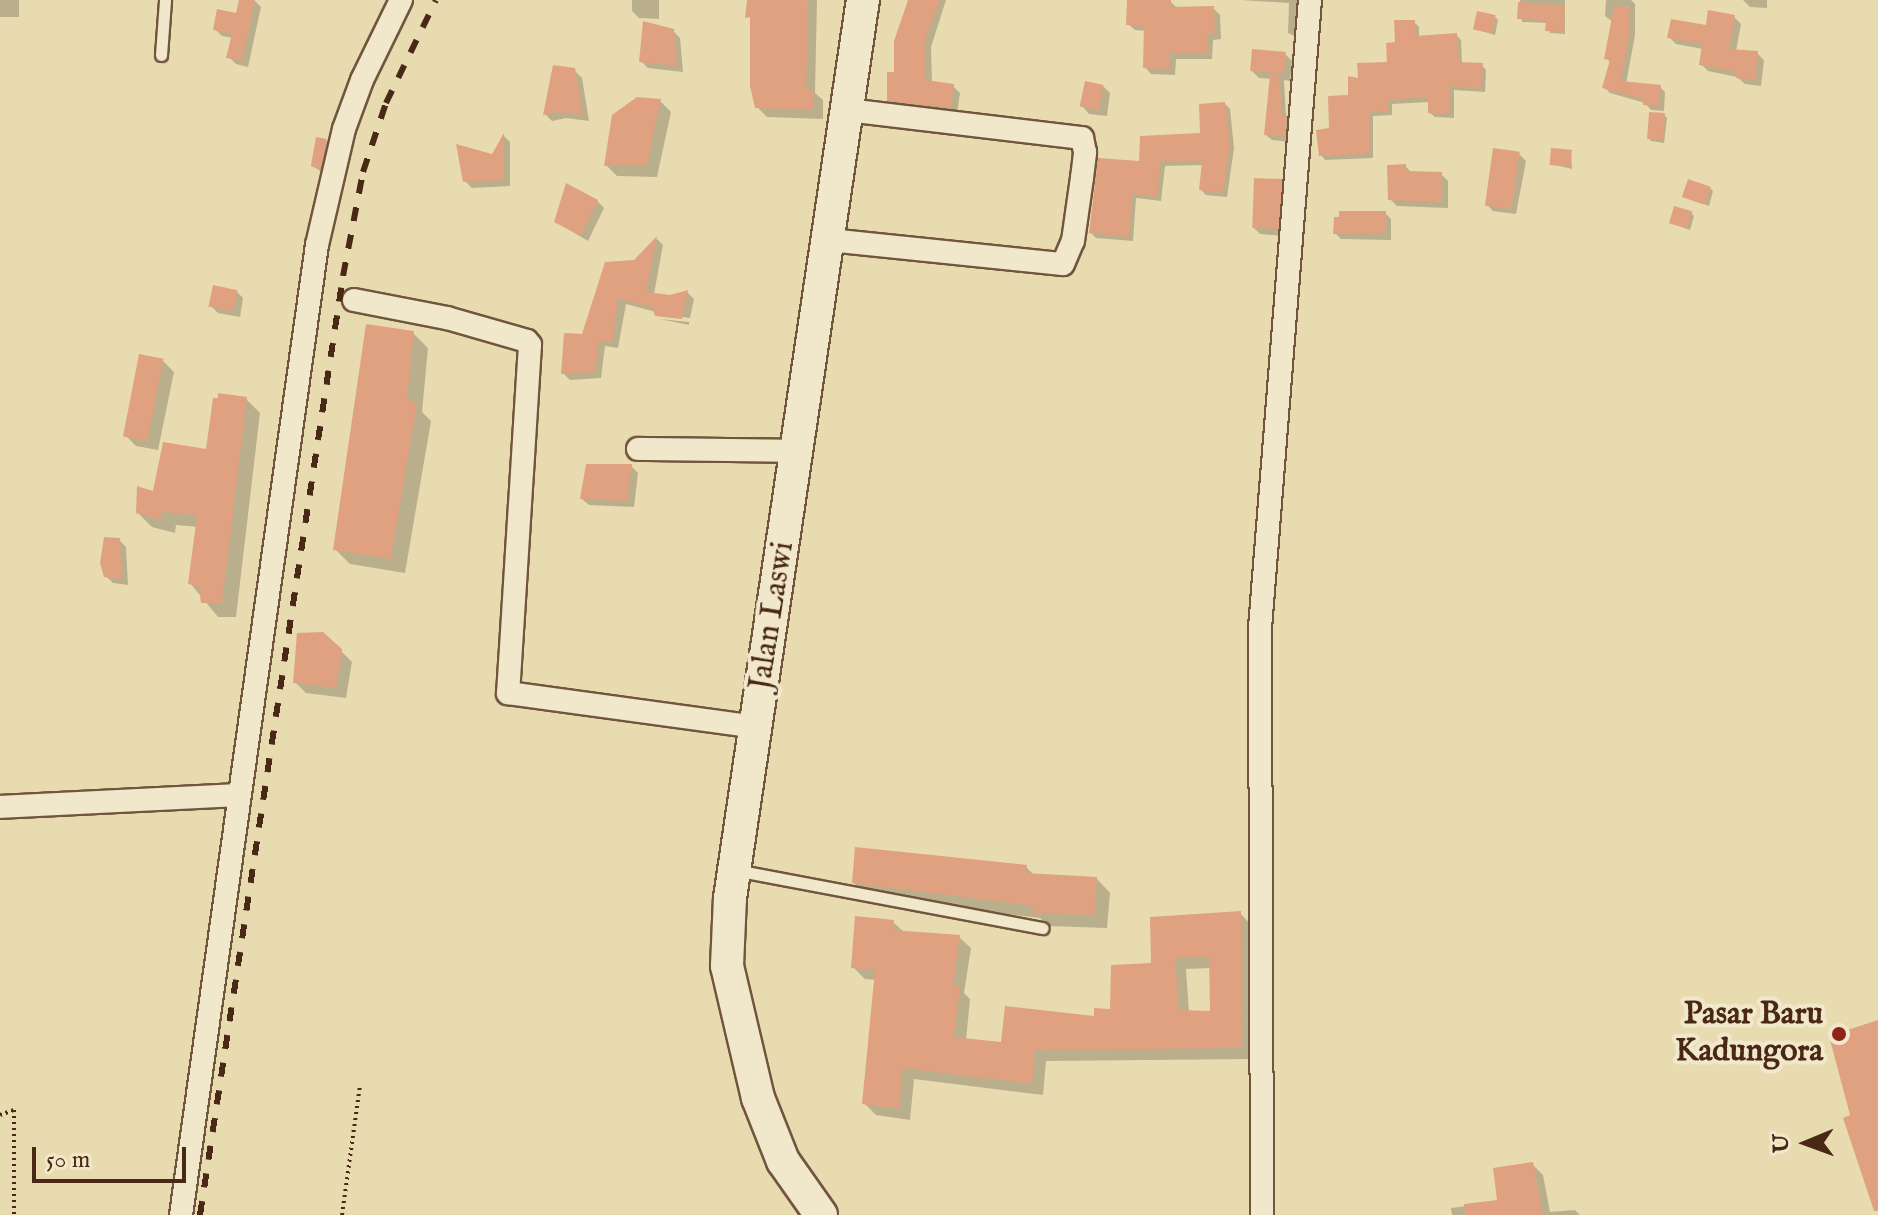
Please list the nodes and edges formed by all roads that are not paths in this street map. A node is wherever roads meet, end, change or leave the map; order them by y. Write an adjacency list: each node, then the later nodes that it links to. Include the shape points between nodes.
1 (165, 0): 5 (lane)
2 (401, 0): 12 (street, via 362,80 328,188)
3 (863, 0): 6 (street, Jalan Laswi)
4 (1310, 0): 18 (street, via 1260,628)
5 (161, 55)
6 (848, 110): 7 (street, Jalan Laswi); 7 (street, via 1082,138 1085,152 1073,241 1063,264)
7 (829, 240): 10 (street, Jalan Laswi)
8 (354, 300): 11 (street, via 447,318 530,345 508,693)
9 (638, 449): 10 (street)
10 (798, 451): 11 (street, Jalan Laswi)
11 (756, 727): 14 (street, Jalan Laswi)
12 (238, 795): 13 (street); 16 (street)
13 (0, 807)
14 (735, 870): 15 (lane); 17 (street, Jalan Laswi, via 727,966 740,1030 758,1098 783,1161)
15 (1043, 928)
16 (181, 1215)
17 (821, 1215)
18 (1262, 1215)

